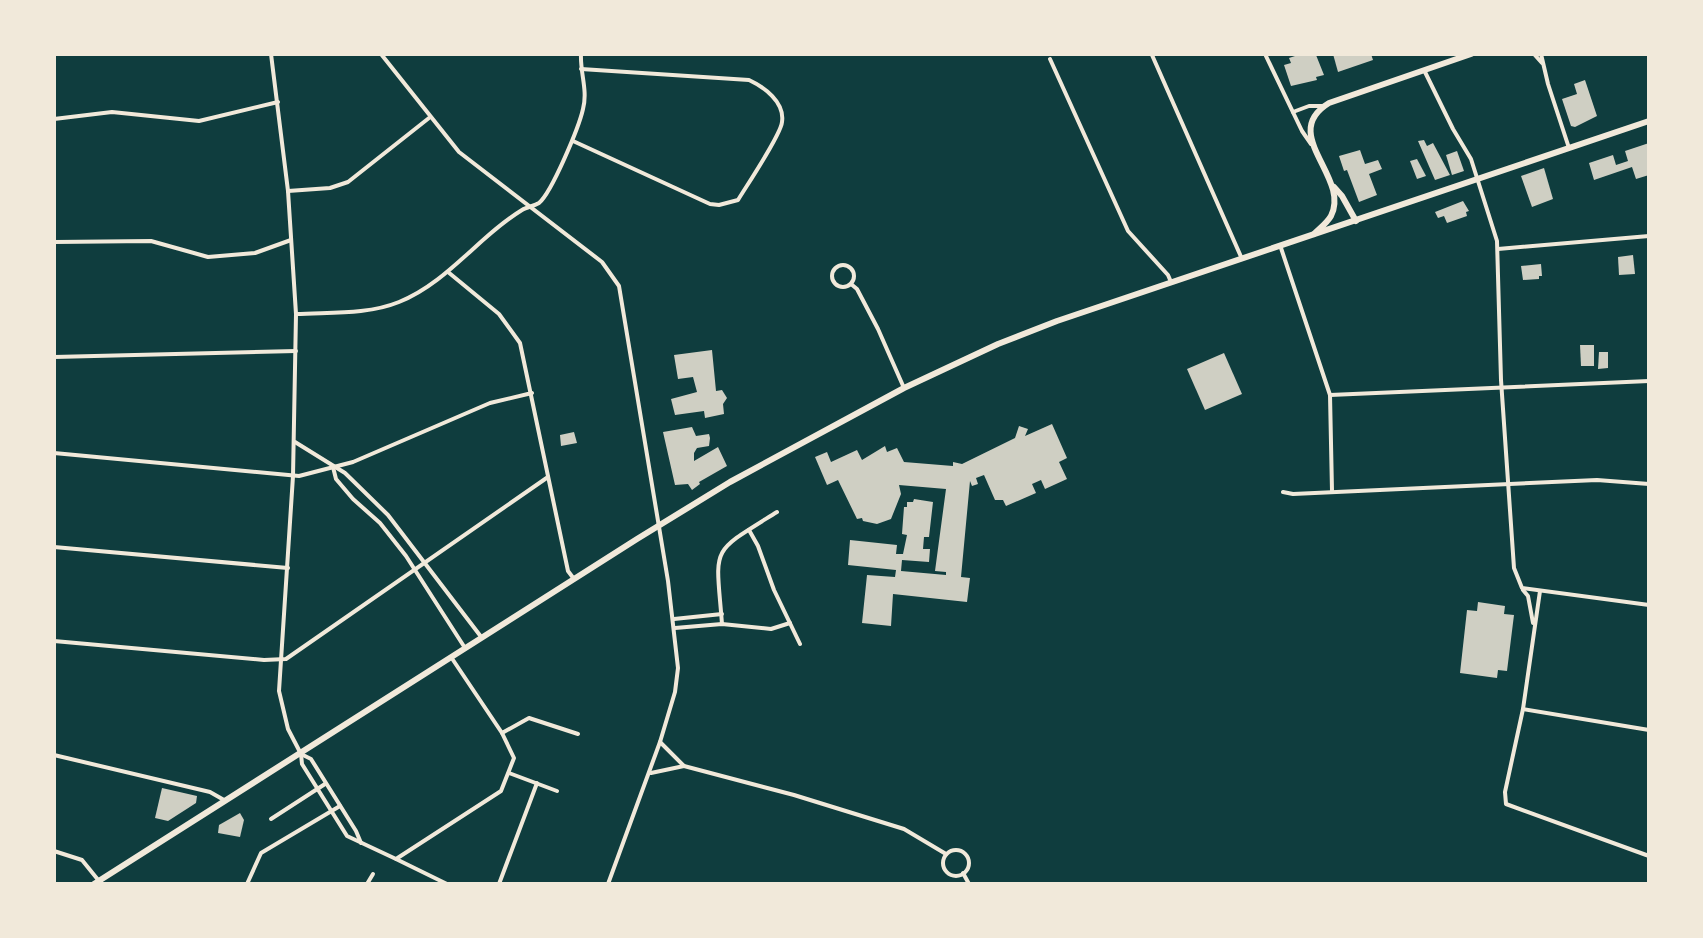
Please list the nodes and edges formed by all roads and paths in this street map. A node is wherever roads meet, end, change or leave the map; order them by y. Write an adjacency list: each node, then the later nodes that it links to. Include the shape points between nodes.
1 (271, 54): 13 (street)
2 (381, 54): 16 (street)
3 (581, 54): 11 (street)
4 (1265, 54): 15 (street)
5 (1471, 54): 12 (main road)
6 (1534, 54): 10 (street)
7 (1541, 54): 10 (street)
8 (1152, 55): 33 (street)
9 (1050, 59): 35 (street, via 1128,231)
10 (1542, 63): 21 (street)
11 (581, 69): 19 (street, via 584,107); 19 (street, via 749,80 766,89 781,110 782,125 738,200 719,205)
12 (1424, 70): 14 (main road); 22 (street)
13 (278, 102): 17 (street, via 199,121 112,112); 24 (street)
14 (1324, 106): 15 (street); 20 (main road, via 1311,127)
15 (1293, 112): 20 (street)
16 (429, 118): 24 (street, via 348,182); 25 (street, via 459,152)
17 (54, 119)
18 (1649, 121): 21 (main road)
19 (573, 141): 25 (street, via 540,202)
20 (1314, 148): 23 (main road)
21 (1569, 148): 22 (main road)
22 (1477, 179): 26 (main road); 32 (street)
23 (1334, 187): 26 (main road); 27 (main road, via 1333,213)
24 (288, 191): 29 (street)
25 (530, 206): 34 (street); 55 (street, via 602,262 619,286)
26 (1356, 221): 27 (main road)
27 (1314, 234): 31 (main road)
28 (1649, 236): 32 (street)
29 (291, 240): 30 (street, via 255,253 208,257 151,241); 37 (street)
30 (54, 242)
31 (1280, 245): 33 (main road); 44 (street)
32 (1498, 249): 42 (street)
33 (1242, 259): 35 (main road)
34 (447, 271): 37 (street, via 414,295 377,310); 43 (street, via 513,332 525,357)
35 (1171, 282): 41 (main road, via 1003,342)
36 (851, 284): 36 (street, via 850,268 834,269 834,283); 41 (street)
37 (296, 314): 38 (street)
38 (296, 351): 39 (street); 45 (street)
39 (54, 357)
40 (1649, 381): 42 (street)
41 (904, 388): 55 (main road)
42 (1502, 388): 44 (street); 51 (street)
43 (532, 393): 47 (street, via 460,414); 49 (street)
44 (1330, 395): 53 (street)
45 (294, 441): 47 (street); 48 (street)
46 (54, 453): 48 (street)
47 (333, 467): 48 (street); 58 (street, via 388,515); 60 (street, via 336,479)
48 (293, 476): 59 (street)
49 (548, 477): 58 (street); 61 (street)
50 (1649, 484): 51 (street, via 1597,480)
51 (1509, 485): 53 (street); 62 (street, via 1514,568)
52 (1283, 492): 53 (street)
53 (1332, 492)
54 (777, 512): 56 (street)
55 (659, 525): 61 (main road); 66 (street)
56 (748, 530): 65 (street, via 719,556); 67 (street)
57 (54, 547): 59 (street)
58 (427, 563): 60 (street); 71 (street)
59 (288, 568): 76 (street)
60 (417, 571): 74 (street); 76 (street)
61 (574, 579): 71 (main road)
62 (1522, 588): 63 (street); 69 (street)
63 (1540, 591): 64 (street); 69 (street)
64 (1649, 605)
65 (722, 614): 66 (street); 68 (street)
66 (674, 619): 70 (street)
67 (790, 623): 68 (street, via 771,629); 73 (street)
68 (722, 624): 70 (street)
69 (1534, 625): 77 (street)
70 (675, 628): 81 (street, via 677,680)
71 (482, 638): 74 (main road)
72 (54, 641): 76 (street)
73 (800, 644)
74 (465, 649): 75 (main road)
75 (451, 657): 79 (street); 82 (main road)
76 (279, 660): 82 (street, via 282,711)
77 (1523, 709): 78 (street); 98 (street, via 1506,804)
78 (1649, 730)
79 (502, 733): 80 (street, via 529,718); 85 (street, via 514,753)
80 (578, 734)
81 (660, 742): 84 (street); 86 (street)
82 (301, 754): 88 (street, via 311,759); 89 (street); 91 (main road)
83 (54, 755): 91 (street, via 210,792)
84 (684, 766): 86 (street); 97 (street, via 904,829)
85 (509, 773): 87 (street); 99 (street, via 501,791)
86 (650, 773): 107 (street)
87 (537, 783): 90 (street); 106 (street)
88 (325, 784): 89 (street); 92 (street)
89 (318, 789): 93 (street); 94 (street)
90 (557, 791)
91 (226, 801): 102 (main road)
92 (340, 806): 93 (street); 95 (street)
93 (331, 812): 95 (street, via 347,836); 103 (street, via 261,853)
94 (271, 819)
95 (361, 843): 99 (street)
96 (54, 851): 102 (street, via 82,860)
97 (946, 854): 100 (street, via 945,870 956,876); 100 (street, via 957,850 967,856)
98 (1649, 856)
99 (396, 859): 105 (street)
100 (963, 873): 108 (street)
101 (373, 874): 104 (street)
102 (96, 882)
103 (247, 884)
104 (367, 884)
105 (447, 884)
106 (499, 884)
107 (608, 884)
108 (969, 884)

